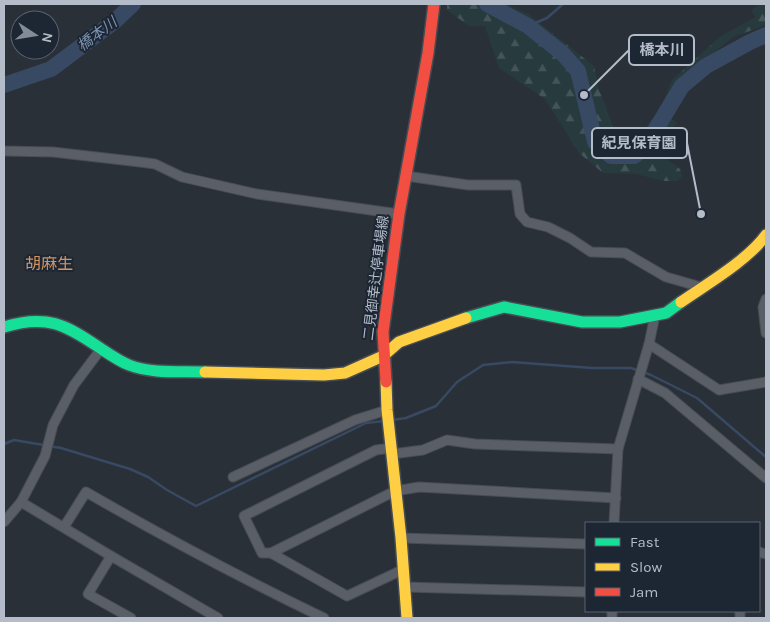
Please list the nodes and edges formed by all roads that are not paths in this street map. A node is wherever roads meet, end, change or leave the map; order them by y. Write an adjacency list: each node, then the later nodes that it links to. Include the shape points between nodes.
1 (433, 8): 3 (street, 二見御幸辻停車場線)
2 (4, 151): 4 (street, via 53,152 155,164 182,178 257,194)
3 (406, 176): 4 (street, 二見御幸辻停車場線); 6 (street, via 468,185 516,186 520,214 527,222 548,227 591,252 625,253 666,277)
4 (399, 214): 13 (street, 二見御幸辻停車場線, via 383,332)
5 (766, 235): 6 (street)
6 (701, 287): 8 (street, via 666,313)
7 (766, 299): 10 (street, via 763,307)
8 (655, 315): 11 (street); 13 (street, via 620,322 582,322 504,307 399,342)
9 (4, 327): 12 (street, via 28,320 62,324)
10 (766, 333)
11 (648, 347): 14 (street); 15 (street, via 719,390)
12 (101, 349): 13 (street, via 134,367 153,370 302,374 345,373); 23 (street, via 74,384 53,424 45,456)
13 (383, 356): 16 (street, 二見御幸辻停車場線)
14 (638, 377): 17 (street); 20 (street, via 665,393)
15 (766, 382)
16 (387, 411): 18 (street, 二見御幸辻停車場線); 19 (street, via 355,420)
17 (618, 449): 18 (street, via 447,440 423,450); 22 (street)
18 (391, 451): 21 (street, 二見御幸辻停車場線); 29 (street, via 376,450 244,516 262,553)
19 (233, 477)
20 (766, 478)
21 (395, 491): 22 (street, via 419,488); 27 (street, 二見御幸辻停車場線); 29 (street)
22 (616, 498): 25 (street)
23 (21, 502): 24 (street); 26 (street)
24 (4, 522)
25 (614, 522)
26 (64, 527): 30 (street); 36 (street, via 86,492 246,581)
27 (400, 538): 28 (street); 31 (street, 二見御幸辻停車場線)
28 (585, 544)
29 (271, 553): 31 (street, via 347,596)
30 (111, 556): 34 (street, via 88,594); 35 (street)
31 (402, 570): 32 (street, 二見御幸辻停車場線)
32 (405, 587): 33 (street); 37 (street, 二見御幸辻停車場線)
33 (585, 592)
34 (131, 618)
35 (218, 618)
36 (324, 618)
37 (407, 618)

